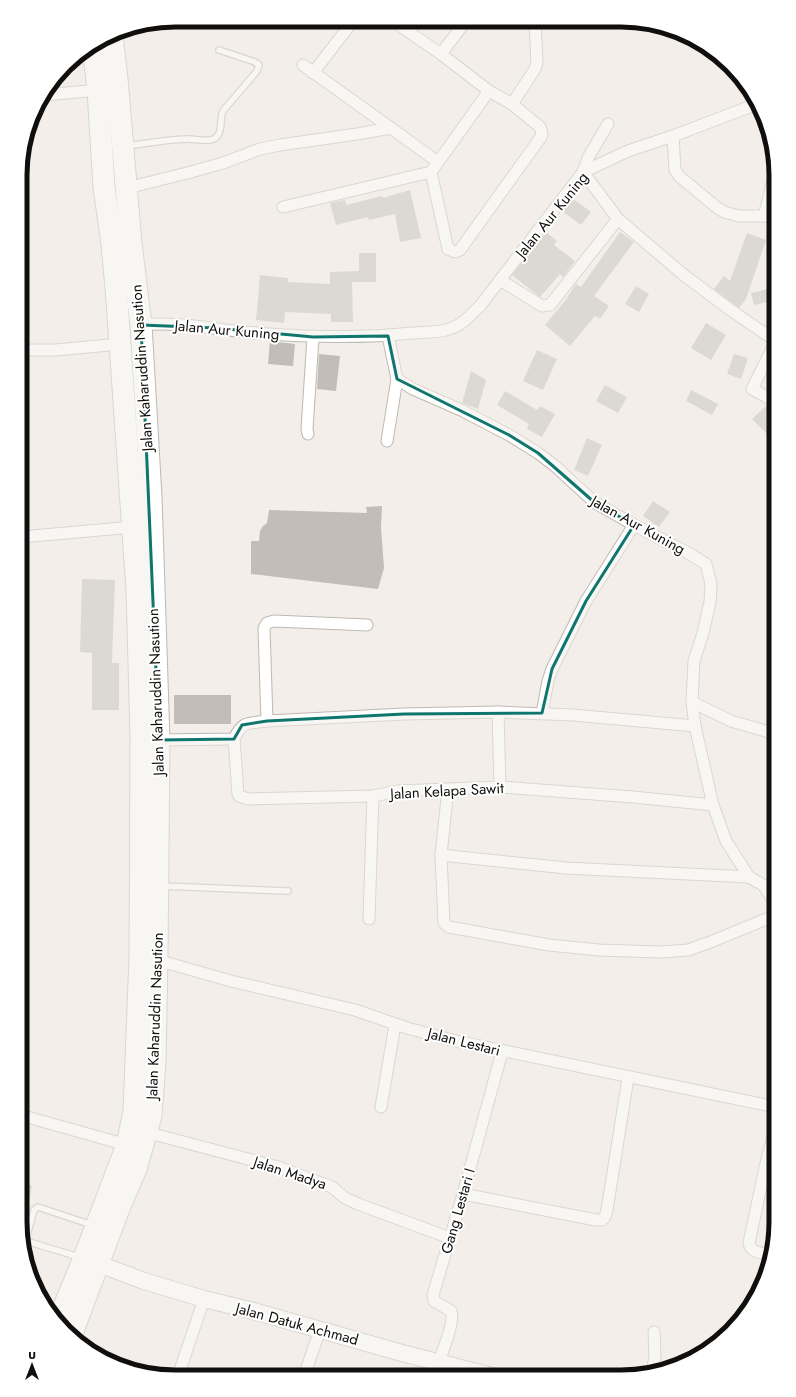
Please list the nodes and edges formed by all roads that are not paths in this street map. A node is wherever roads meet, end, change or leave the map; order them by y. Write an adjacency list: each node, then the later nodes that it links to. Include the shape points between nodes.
1 (348, 27): 10 (street)
2 (402, 27): 8 (street)
3 (461, 27): 8 (street)
4 (535, 27): 14 (street, via 537,63)
5 (113, 41): 19 (highway, Jalan Kaharuddin Nasution)
6 (218, 50): 19 (lane, via 259,65 257,71 222,111 220,130 215,139 188,139)
7 (94, 52): 11 (highway, Jalan Kaharuddin Nasution)
8 (441, 54): 12 (street)
9 (303, 65): 10 (street)
10 (313, 73): 17 (street)
11 (98, 90): 13 (street); 34 (highway, Jalan Kaharuddin Nasution, via 104,187 112,244)
12 (489, 91): 14 (street); 20 (street)
13 (51, 94)
14 (512, 104): 21 (street, via 540,127 541,137 457,252 448,248)
15 (752, 106): 18 (street, Jalan Aur Kuning)
16 (608, 124): 22 (street, via 589,156)
17 (391, 128): 20 (street); 23 (street, via 274,146 223,163)
18 (673, 136): 22 (street, Jalan Aur Kuning, via 628,151); 26 (street, via 675,170 680,177 724,212 740,216)
19 (122, 146): 23 (highway, Jalan Kaharuddin Nasution)
20 (438, 162): 21 (street)
21 (431, 172): 25 (street)
22 (583, 172): 28 (street); 29 (street, Jalan Aur Kuning)
23 (127, 188): 30 (highway, Jalan Kaharuddin Nasution)
24 (769, 198): 26 (street)
25 (283, 207)
26 (764, 216): 27 (street)
27 (769, 216)
28 (618, 219): 29 (street, via 550,304 542,306); 32 (street, via 685,276)
29 (500, 280): 31 (street, Jalan Aur Kuning, via 472,315 449,330)
30 (141, 325): 33 (street, Jalan Aur Kuning, via 209,327); 45 (highway, Jalan Kaharuddin Nasution, via 150,497)
31 (388, 336): 33 (street, Jalan Aur Kuning); 37 (street)
32 (769, 336)
33 (313, 337): 39 (street)
34 (120, 344): 35 (street); 42 (highway, Jalan Kaharuddin Nasution)
35 (27, 350)
36 (769, 355): 38 (street, via 752,389)
37 (397, 379): 40 (street); 41 (street, Jalan Aur Kuning, via 413,390 509,435 555,466 594,502)
38 (769, 398)
39 (308, 434)
40 (387, 441)
41 (634, 525): 46 (street, Jalan Aur Kuning, via 706,564 711,584 710,602 694,661); 48 (street, via 586,601 552,669)
42 (133, 528): 43 (street); 45 (highway, Jalan Kaharuddin Nasution)
43 (27, 537)
44 (367, 625): 49 (street, via 274,621 267,623 264,628)
45 (146, 633): 53 (highway, Jalan Kaharuddin Nasution); 73 (highway, Jalan Kaharuddin Nasution, via 141,738 140,957 134,1111)
46 (692, 702): 50 (street); 51 (street, via 731,721)
47 (498, 712): 48 (street); 49 (street); 54 (street)
48 (542, 713): 50 (street)
49 (267, 721): 52 (street, via 242,725)
50 (695, 726): 57 (street)
51 (769, 732)
52 (234, 739): 53 (street); 56 (street, Jalan Kelapa Sawit, via 238,794 242,798)
53 (159, 740): 60 (highway, Jalan Kaharuddin Nasution)
54 (500, 787): 55 (street, Jalan Kelapa Sawit); 57 (street, Jalan Kelapa Sawit)
55 (448, 789): 56 (street, Jalan Kelapa Sawit, via 398,791); 58 (street)
56 (373, 796): 64 (street)
57 (713, 805): 59 (street, via 726,842)
58 (441, 855): 59 (street, via 566,868); 63 (street, via 443,916 446,925 549,945 660,952 688,950)
59 (749, 877): 62 (street, via 763,885)
60 (158, 886): 61 (lane); 65 (highway, Jalan Kaharuddin Nasution)
61 (288, 891)
62 (769, 894)
63 (769, 918)
64 (370, 919)
65 (158, 960): 66 (street, Jalan Lestari, via 231,981 355,1010); 72 (highway, Jalan Kaharuddin Nasution, via 152,1102)
66 (396, 1025): 67 (street, Jalan Lestari); 70 (street)
67 (502, 1052): 68 (street, Jalan Lestari); 75 (street, Gang Lestari I)
68 (628, 1078): 69 (street, Jalan Lestari); 75 (street, via 607,1210 602,1220)
69 (769, 1106)
70 (381, 1107)
71 (27, 1117): 73 (street)
72 (147, 1130): 78 (street, Jalan Madya, via 318,1181 358,1204); 81 (highway, Jalan Kaharuddin Nasution, via 136,1168 120,1206)
73 (127, 1145): 76 (highway, Jalan Kaharuddin Nasution)
74 (769, 1153): 80 (street, via 749,1243 753,1250)
75 (463, 1194): 78 (street, Gang Lestari I)
76 (96, 1226): 77 (lane, via 38,1207 34,1210); 81 (highway, Jalan Kaharuddin Nasution)
77 (27, 1234)
78 (450, 1238): 87 (street, Gang Lestari I, via 433,1295 434,1301 451,1311 452,1315)
79 (28, 1241): 81 (lane)
80 (765, 1254)
81 (91, 1261): 82 (street, Jalan Datuk Achmad, via 144,1281); 83 (highway, Jalan Kaharuddin Nasution); 84 (highway, Jalan Kaharuddin Nasution)
82 (204, 1299): 85 (street, Jalan Datuk Achmad); 89 (street)
83 (61, 1316)
84 (73, 1329)
85 (320, 1330): 87 (street, Jalan Datuk Achmad); 90 (street)
86 (654, 1332): 88 (street)
87 (439, 1362): 91 (street); 92 (street, Jalan Datuk Achmad)
88 (653, 1366)
89 (180, 1370)
90 (306, 1370)
91 (436, 1370)
92 (469, 1370)

